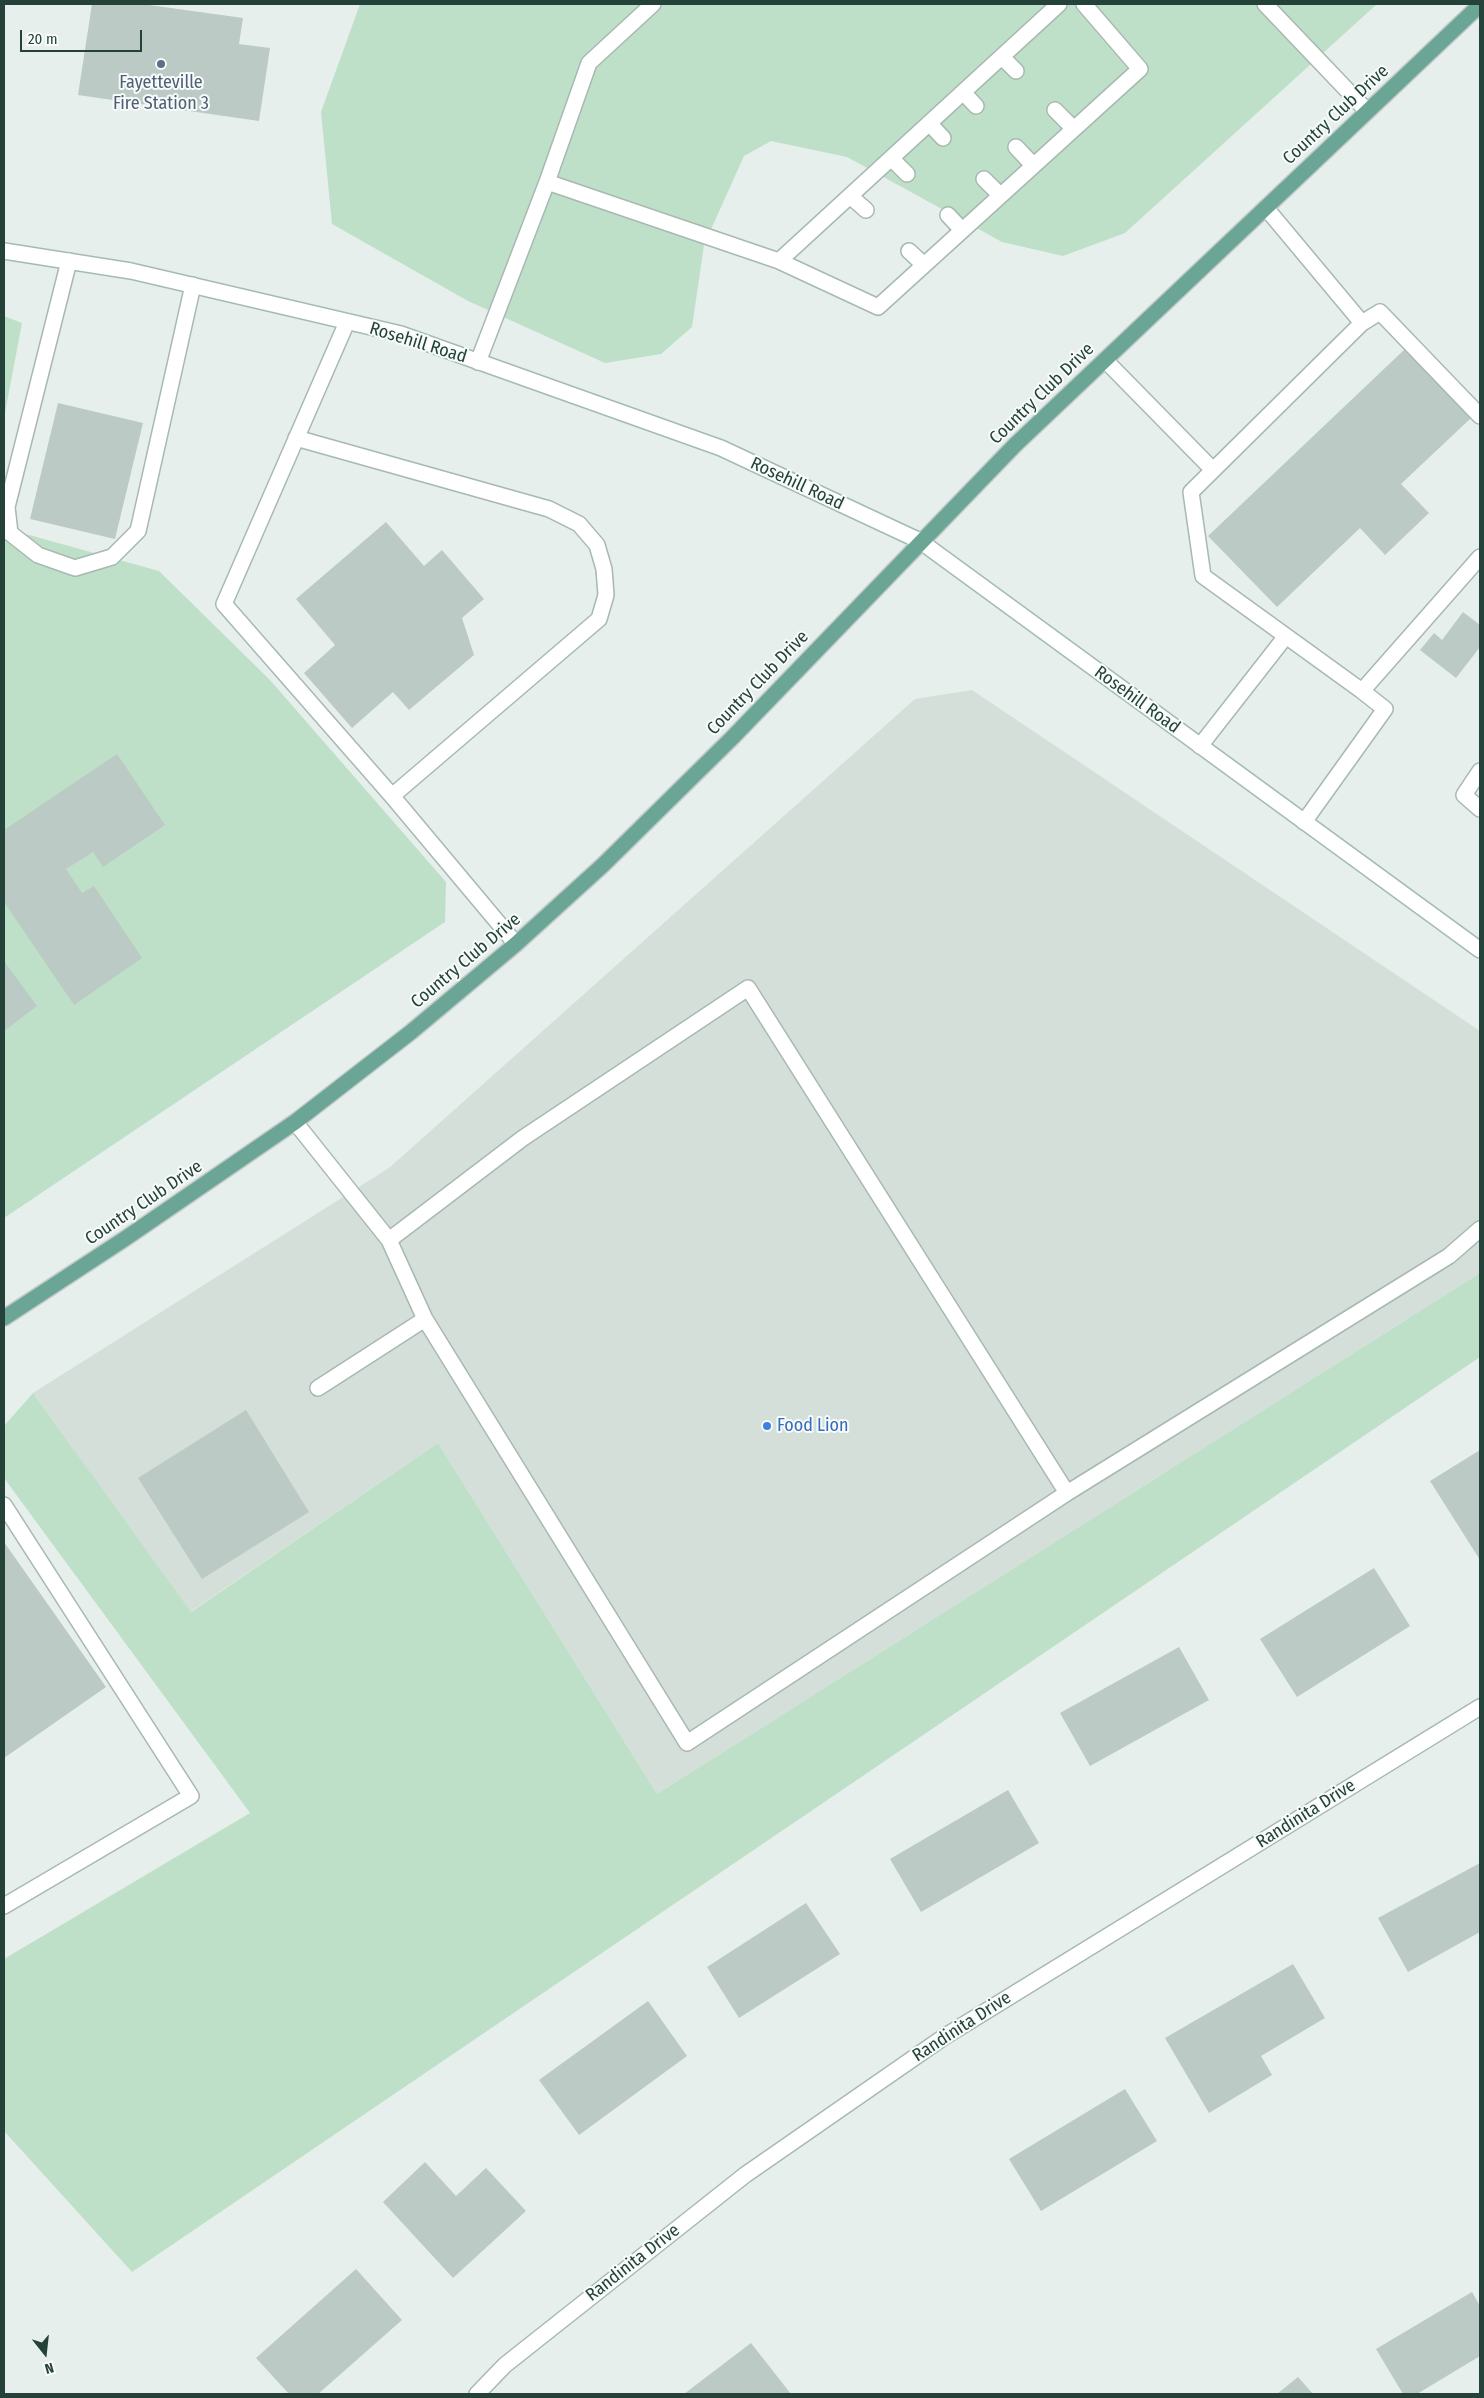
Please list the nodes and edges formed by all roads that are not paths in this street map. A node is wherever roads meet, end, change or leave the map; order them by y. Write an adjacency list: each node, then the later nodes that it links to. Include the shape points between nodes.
1 (653, 4): 20 (main road, via 589,63)
2 (1059, 4): 6 (main road)
3 (1084, 4): 13 (main road, via 1140,69)
4 (1264, 4): 11 (main road)
5 (1480, 5): 11 (main road, Country Club Drive)
6 (1002, 57): 7 (main road); 8 (main road)
7 (1016, 71)
8 (963, 92): 9 (main road); 12 (main road)
9 (976, 106)
10 (1055, 110): 13 (main road)
11 (1368, 111): 23 (main road, Country Club Drive)
12 (929, 123): 14 (main road); 16 (main road)
13 (1074, 129): 17 (main road)
14 (943, 138)
15 (1016, 148): 17 (main road)
16 (891, 158): 18 (main road); 22 (main road)
17 (1033, 165): 21 (main road)
18 (907, 174)
19 (984, 179): 21 (main road)
20 (547, 182): 30 (main road); 36 (main road)
21 (1000, 195): 26 (main road)
22 (850, 196): 24 (main road); 30 (main road)
23 (1266, 208): 34 (main road); 35 (main road, Country Club Drive)
24 (866, 210)
25 (948, 215): 26 (main road)
26 (962, 230): 31 (main road)
27 (4, 250): 29 (main road, Rosehill Road)
28 (909, 251): 31 (main road)
29 (69, 261): 32 (main road, Rosehill Road); 32 (main road, via 7,507 10,533 38,555 75,568 112,557 138,530)
30 (779, 261): 31 (main road, via 878,307)
31 (924, 265)
32 (193, 285): 33 (main road, Rosehill Road)
33 (347, 322): 36 (main road, Rosehill Road, via 401,334); 38 (main road)
34 (1362, 323): 37 (main road, via 1380,312); 39 (main road)
35 (1105, 360): 39 (main road); 40 (main road, Country Club Drive)
36 (478, 362): 40 (main road, Rosehill Road, via 721,448)
37 (1480, 416)
38 (296, 438): 46 (main road, via 224,604); 46 (main road, via 549,509 579,524 598,545 606,594 599,619)
39 (1213, 470): 42 (main road, via 1191,492 1203,576)
40 (920, 542): 44 (main road, Rosehill Road); 49 (main road, Country Club Drive, via 725,744 603,865)
41 (1480, 557): 43 (main road)
42 (1286, 636): 43 (main road); 44 (main road)
43 (1362, 691): 48 (main road, via 1385,710)
44 (1200, 746): 48 (main road, Rosehill Road)
45 (1480, 771): 47 (main road, via 1464,795)
46 (392, 796): 49 (main road)
47 (1480, 808)
48 (1304, 822): 50 (main road, Rosehill Road)
49 (516, 944): 51 (main road, Country Club Drive, via 411,1032)
50 (1480, 950)
51 (295, 1122): 53 (main road); 54 (main road, Country Club Drive)
52 (1480, 1229): 57 (main road, via 1449,1256)
53 (389, 1240): 55 (main road); 57 (main road, via 523,1138 748,988)
54 (4, 1318)
55 (425, 1319): 56 (main road); 57 (main road, via 688,1743)
56 (318, 1388)
57 (1067, 1493)
58 (4, 1505): 60 (main road, via 191,1796)
59 (1480, 1707): 61 (main road, Randinita Drive, via 944,2036 745,2175 505,2365)
60 (4, 1906)
61 (477, 2394)

